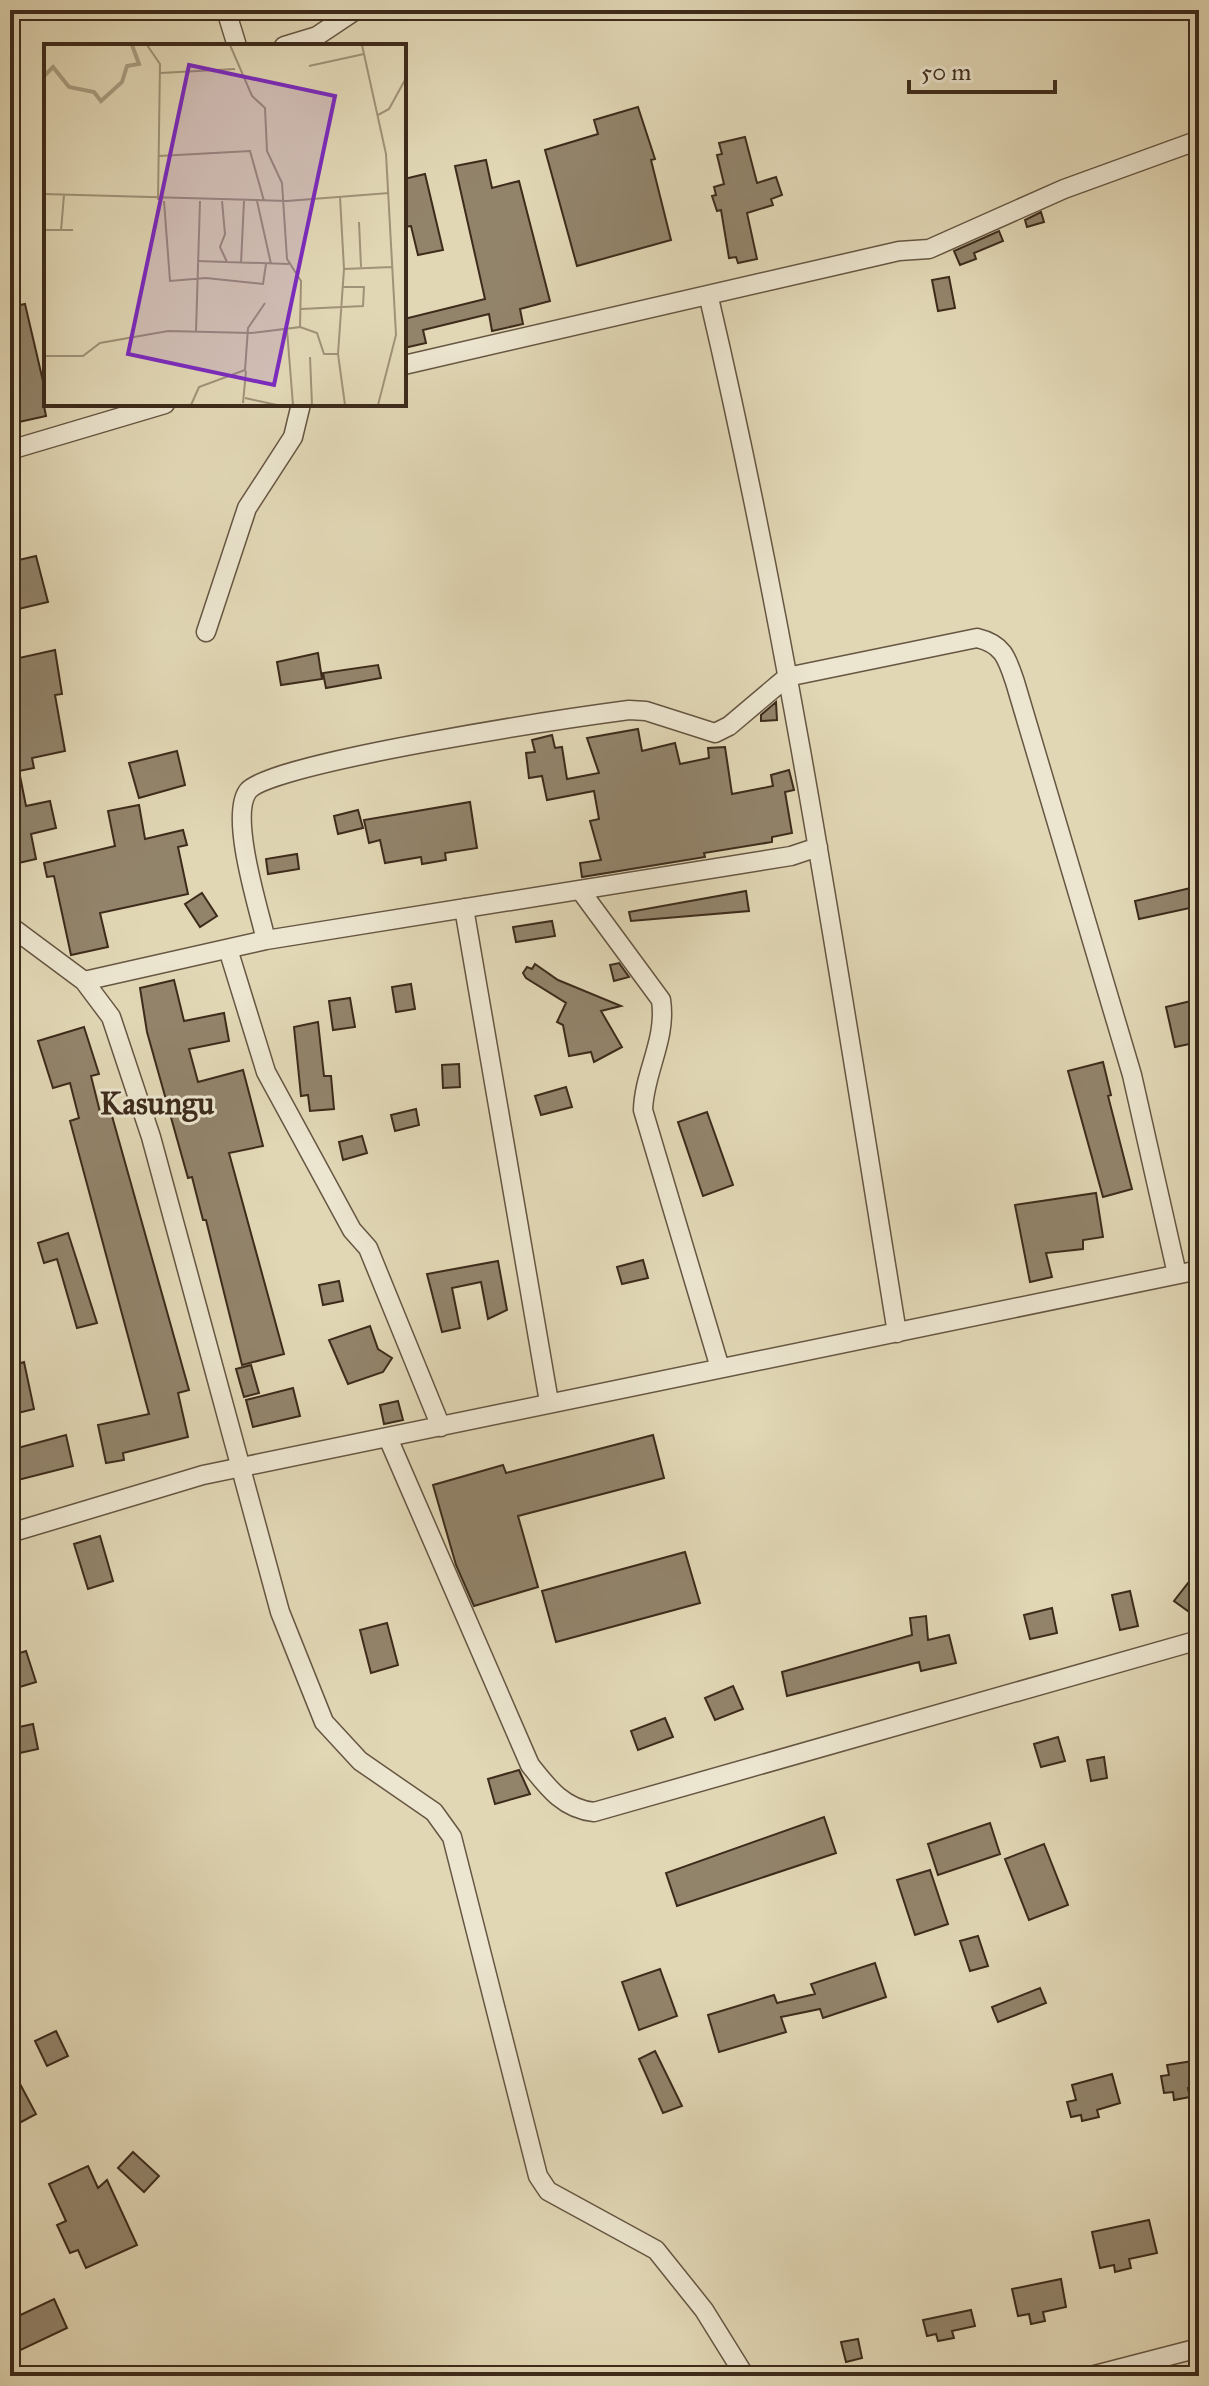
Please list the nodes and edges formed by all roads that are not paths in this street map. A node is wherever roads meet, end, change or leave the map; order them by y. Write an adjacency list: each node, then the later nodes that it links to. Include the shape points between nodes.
1 (226, 10): 3 (street)
2 (356, 10): 4 (street, via 317,36)
3 (236, 44)
4 (291, 44)
5 (1199, 140): 6 (street, via 1064,189 929,249 899,251)
6 (709, 298): 7 (street); 12 (street)
7 (406, 365)
8 (158, 406): 10 (street)
9 (301, 406): 11 (street, via 293,437 247,508)
10 (10, 450)
11 (206, 632)
12 (787, 677): 13 (street); 17 (street, via 715,733 629,710 351,757 259,781 246,792 243,838); 21 (street, via 977,638 1004,651 1132,1075)
13 (818, 847): 14 (street, via 791,856); 22 (street)
14 (580, 890): 15 (street); 23 (street, via 661,1000 664,1020 643,1092 643,1110)
15 (464, 908): 17 (street); 24 (street)
16 (10, 926): 19 (street)
17 (266, 940): 18 (street)
18 (228, 949): 19 (street); 25 (street, via 266,1072 352,1230 368,1248)
19 (84, 981): 27 (street, via 111,1017 151,1137)
20 (1199, 1270): 21 (street)
21 (1177, 1274): 22 (street)
22 (897, 1333): 23 (street)
23 (720, 1368): 24 (street)
24 (549, 1402): 25 (street)
25 (441, 1427): 26 (street)
26 (388, 1438): 27 (street); 29 (street, via 530,1765 562,1801 581,1810 594,1812)
27 (242, 1467): 28 (street); 31 (street, via 280,1612 324,1722 360,1761 434,1812 452,1837 538,2176 548,2191 656,2250 704,2310)
28 (10, 1533)
29 (1199, 1640)
30 (1199, 2348): 32 (street)
31 (745, 2376)
32 (1091, 2376)

